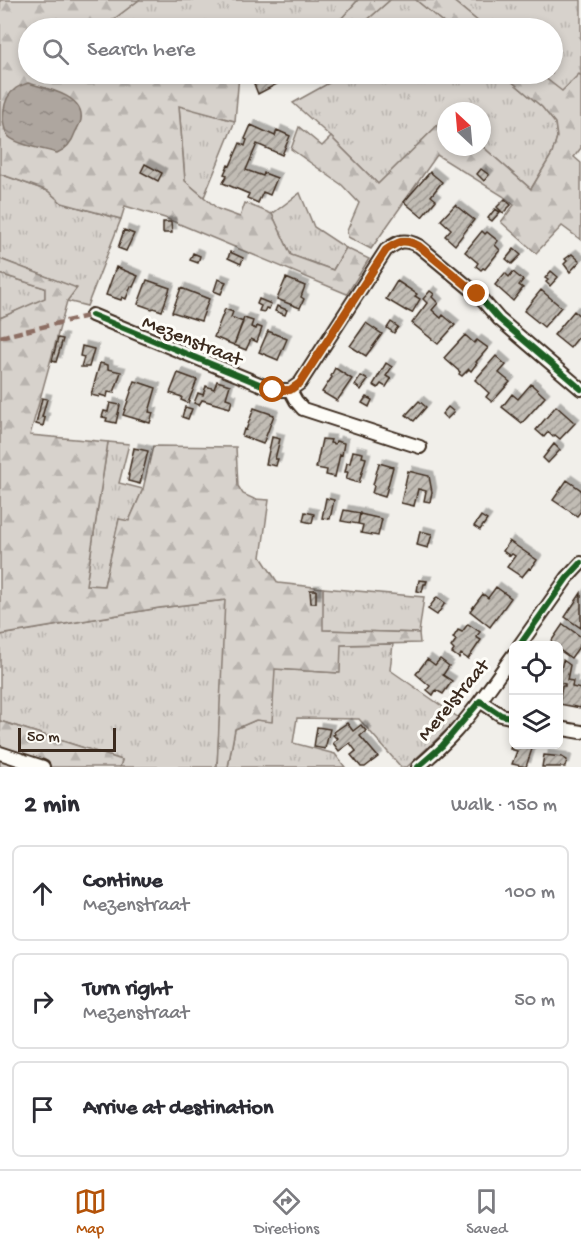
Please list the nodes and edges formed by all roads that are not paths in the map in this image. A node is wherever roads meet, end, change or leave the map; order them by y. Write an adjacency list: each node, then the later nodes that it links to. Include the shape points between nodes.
1 (92, 315): 3 (street, Mezenstraat, via 273,390)
2 (581, 389): 3 (street, via 419,246 401,242 386,250 300,383)
3 (290, 390): 4 (street, via 303,409)
4 (420, 447)
5 (581, 563): 6 (street)
6 (522, 641)
7 (509, 660): 8 (street, Merelstraat)
8 (480, 701): 9 (street); 14 (street, Merelstraat, via 442,746)
9 (509, 717)
10 (563, 729): 11 (street)
11 (581, 732)
12 (0, 753): 13 (street)
13 (43, 767)
14 (418, 767)

